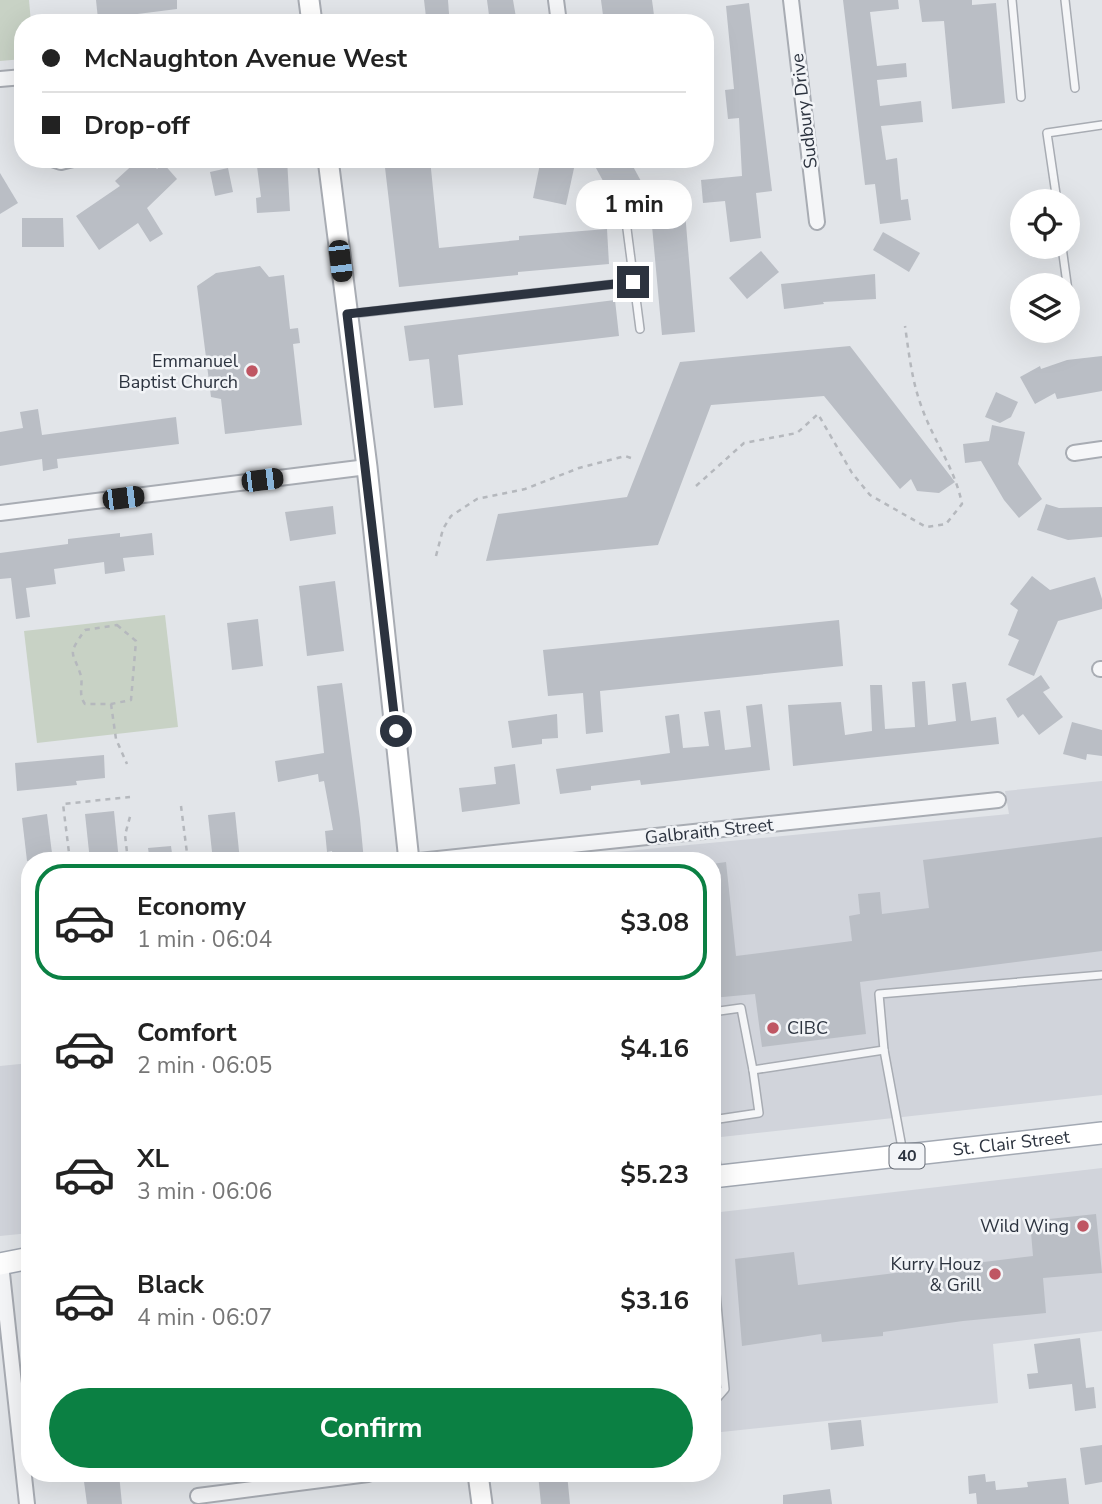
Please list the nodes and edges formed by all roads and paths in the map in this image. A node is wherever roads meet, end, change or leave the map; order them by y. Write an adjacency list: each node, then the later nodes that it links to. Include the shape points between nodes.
1 (791, 0): 9 (street, Sudbury Drive)
2 (1012, 0): 5 (lane)
3 (1065, 0): 4 (lane)
4 (1074, 88)
5 (1021, 97)
6 (1102, 125): 8 (lane, via 1047,133)
7 (329, 168): 12 (main road)
8 (1055, 189)
9 (817, 222)
10 (628, 229): 11 (lane)
11 (633, 282): 12 (lane); 14 (lane)
12 (347, 314): 18 (main road)
13 (905, 326): 19 (path, via 922,408 957,479 962,504 946,524 926,527 870,495 818,414 797,433 744,443)
14 (640, 329)
15 (1102, 449): 16 (street)
16 (1074, 453)
17 (631, 458): 21 (path, via 579,468 525,489 477,499 451,516)
18 (367, 467): 20 (street); 31 (main road)
19 (696, 486)
20 (0, 513)
21 (436, 556)
22 (111, 704): 22 (path, via 131,700 136,641 117,625 97,626 85,630 71,658 81,676 85,704); 23 (path, via 116,738)
23 (127, 764)
24 (130, 797): 28 (path, via 63,804)
25 (998, 800): 32 (street, Galbraith Street)
26 (181, 806): 30 (path)
27 (131, 813): 29 (path, via 125,835)
28 (68, 852)
29 (127, 852)
30 (187, 852)
31 (408, 852)
32 (504, 852)
33 (1102, 975): 35 (lane, via 879,994)
34 (721, 1011): 36 (lane, via 741,1008)
35 (884, 1050): 36 (lane); 39 (lane)
36 (753, 1070): 37 (lane, via 759,1113)
37 (721, 1119)
38 (1102, 1133): 39 (main road, St. Clair Street / 40)
39 (903, 1157): 40 (main road, St. Clair Street / 40)
40 (721, 1175)
41 (21, 1260): 42 (main road)
42 (0, 1264): 45 (street)
43 (721, 1348): 44 (lane, via 725,1390)
44 (721, 1394)
45 (21, 1451)
46 (25, 1482): 50 (street)
47 (306, 1482): 49 (street)
48 (479, 1482): 51 (main road)
49 (198, 1496)
50 (27, 1504)
51 (482, 1504)

